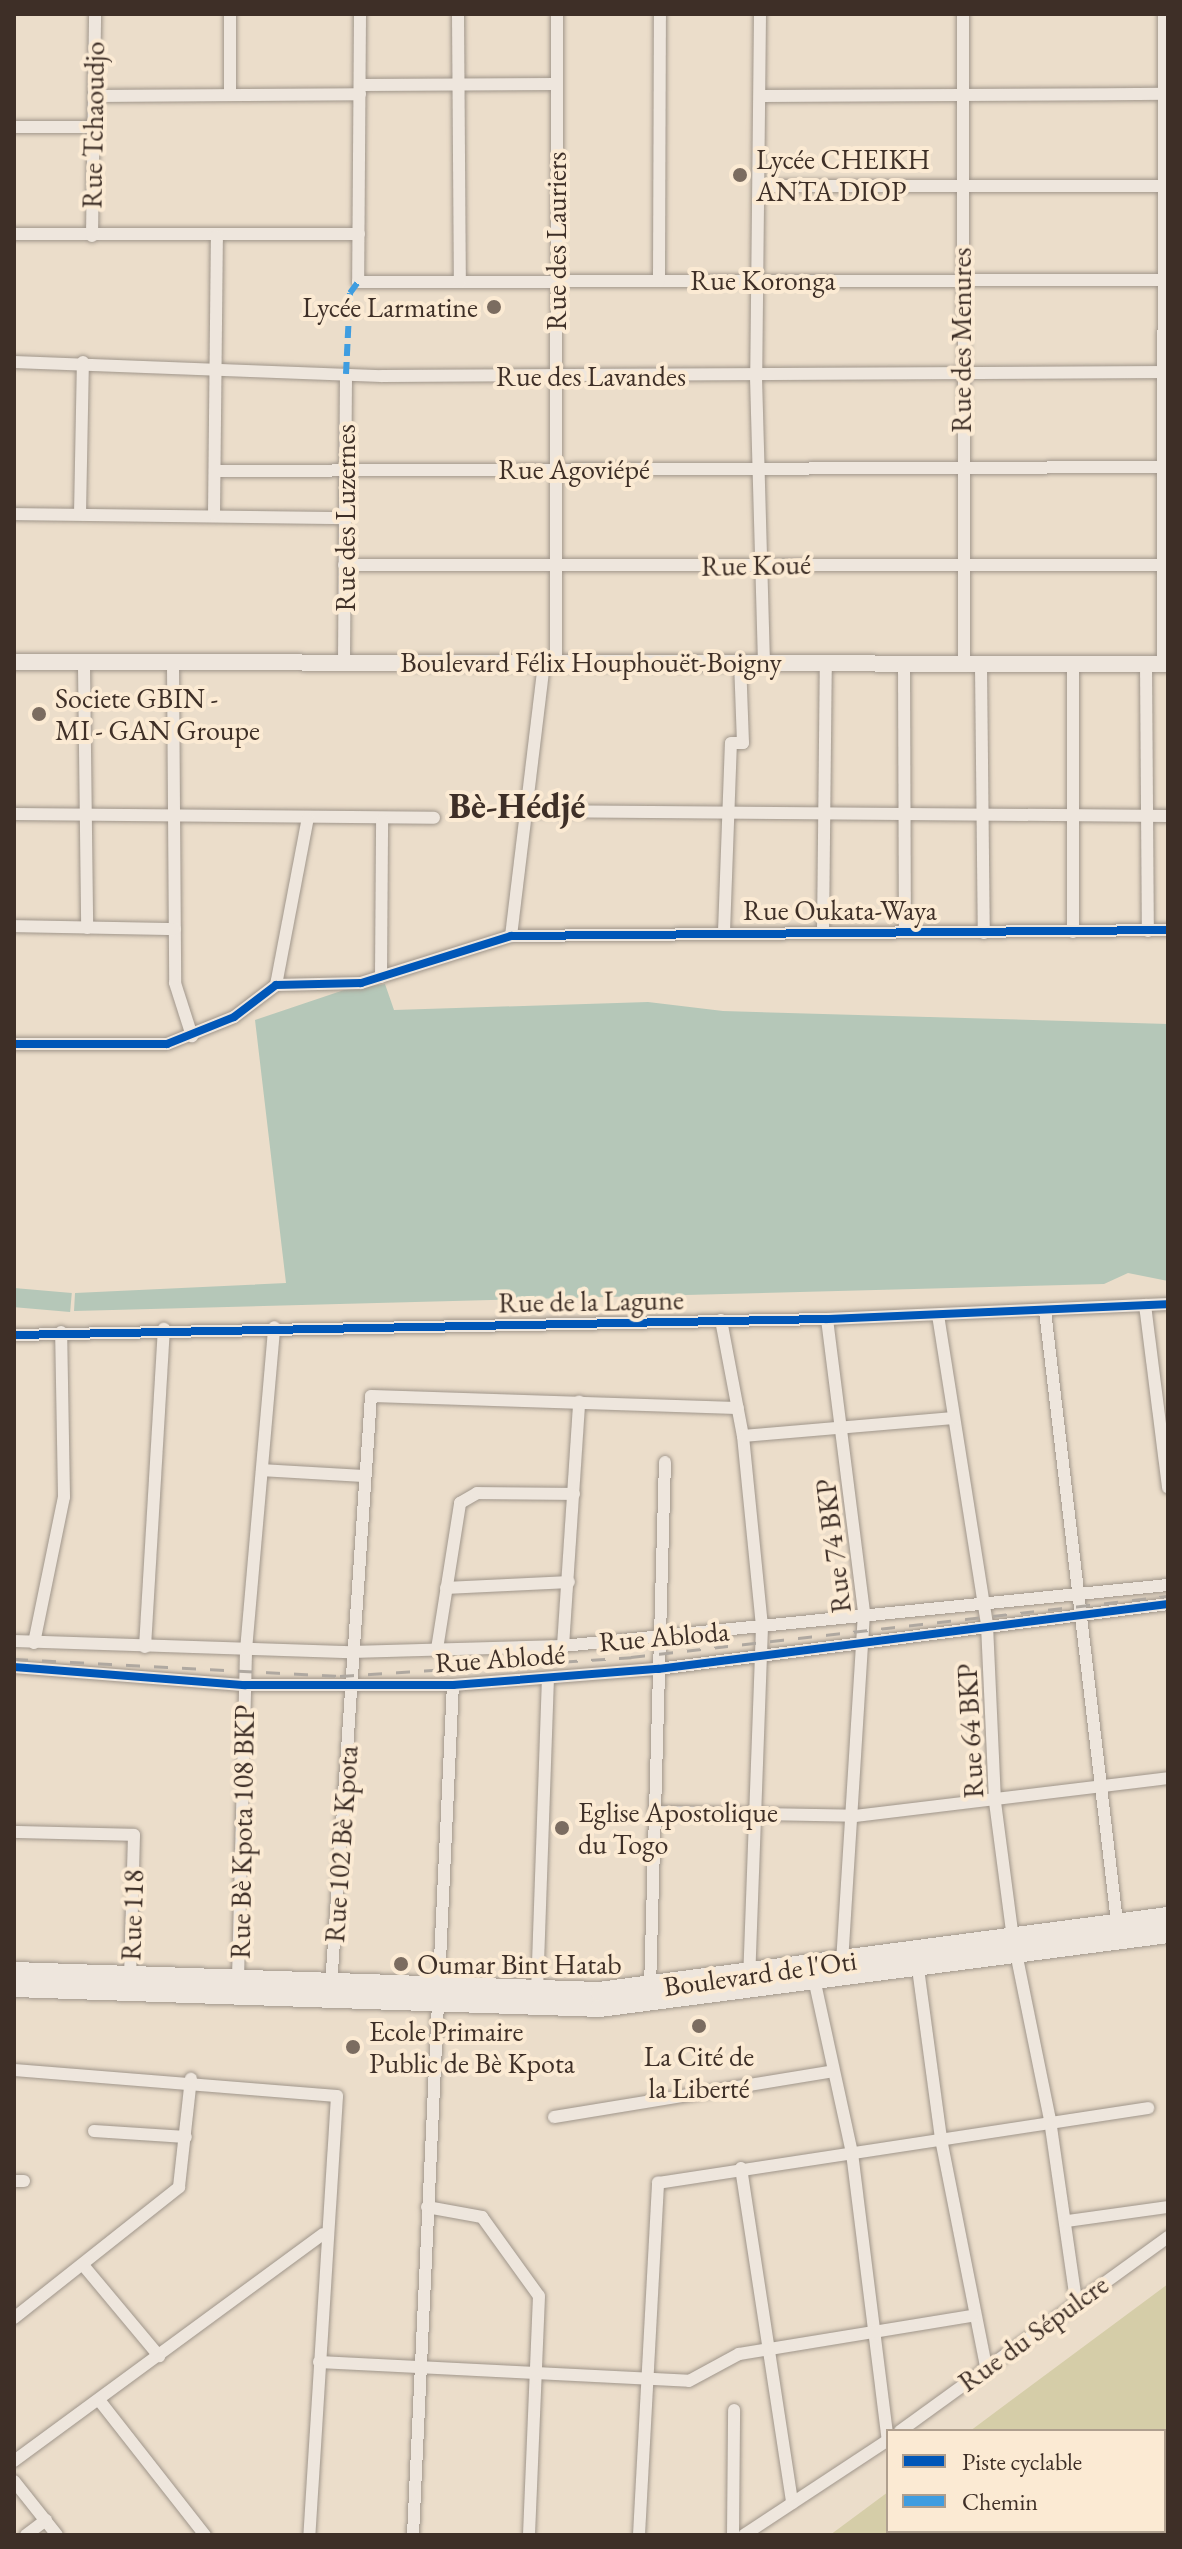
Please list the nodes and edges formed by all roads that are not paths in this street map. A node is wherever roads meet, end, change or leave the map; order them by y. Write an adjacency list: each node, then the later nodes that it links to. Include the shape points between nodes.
1 (95, 14): 16 (street, Rue Tchaoudjo)
2 (230, 14): 13 (street)
3 (360, 14): 12 (street)
4 (458, 14): 11 (street)
5 (557, 14): 10 (street, Rue des Lauriers)
6 (660, 14): 30 (street)
7 (760, 14): 17 (street)
8 (963, 14): 14 (street, Rue des Menures)
9 (1164, 14): 15 (street)
10 (556, 84): 11 (street); 32 (street, Rue des Lauriers)
11 (459, 85): 12 (street); 31 (street)
12 (360, 89): 13 (street); 24 (street)
13 (230, 93): 16 (street)
14 (963, 93): 15 (street); 17 (street); 22 (street, Rue des Menures)
15 (1166, 94): 21 (street)
16 (94, 96): 19 (street, Rue Tchaoudjo)
17 (761, 96): 20 (street)
18 (14, 127): 19 (street)
19 (93, 127): 25 (street, Rue Tchaoudjo)
20 (760, 186): 22 (street); 28 (street)
21 (1166, 186): 22 (street); 29 (street)
22 (961, 187): 27 (street, Rue des Menures)
23 (14, 234): 25 (street)
24 (359, 234): 26 (street); 31 (street, Rue Koronga, via 358,282)
25 (92, 236): 26 (street)
26 (217, 236): 35 (street)
27 (961, 279): 28 (street, Rue Koronga); 29 (street, Rue Koronga); 39 (street, Rue des Menures)
28 (758, 280): 30 (street, Rue Koronga); 40 (street)
29 (1166, 280): 36 (street)
30 (659, 281): 32 (street, Rue Koronga)
31 (460, 282): 32 (street, Rue Koronga)
32 (556, 283): 38 (street, Rue des Lauriers)
33 (14, 362): 34 (street, Rue des Lavandes)
34 (83, 362): 35 (street, Rue des Lavandes); 48 (street)
35 (219, 371): 37 (street, Rue des Lavandes); 46 (street)
36 (1166, 372): 39 (street, Rue des Lavandes); 41 (street)
37 (346, 374): 38 (street, Rue des Lavandes); 44 (street, Rue des Luzernes)
38 (555, 376): 40 (street, Rue des Lavandes); 42 (street, Rue des Lauriers)
39 (961, 376): 40 (street, Rue des Lavandes); 43 (street, Rue des Menures)
40 (756, 377): 45 (street)
41 (1166, 467): 43 (street, Rue Agoviépé); 54 (street)
42 (555, 469): 44 (street, Rue Agoviépé); 45 (street, Rue Agoviépé); 55 (street, Rue des Lauriers)
43 (961, 469): 45 (street, Rue Agoviépé); 51 (street, Rue des Menures)
44 (344, 470): 46 (street, Rue Agoviépé); 50 (street, Rue des Luzernes)
45 (758, 470): 53 (street)
46 (215, 471): 49 (street)
47 (14, 514): 48 (street)
48 (80, 514): 49 (street)
49 (214, 514): 50 (street)
50 (346, 518): 52 (street, Rue des Luzernes)
51 (960, 563): 53 (street, Rue Koué); 54 (street, Rue Koué); 64 (street, Rue des Menures)
52 (344, 565): 55 (street, Rue Koué); 57 (street, Rue des Luzernes)
53 (759, 565): 55 (street, Rue Koué); 60 (street)
54 (1166, 565): 61 (street)
55 (555, 566): 58 (street, Rue des Lauriers)
56 (740, 660): 58 (street, Boulevard Félix Houphouët-Boigny); 60 (street, Boulevard Félix Houphouët-Boigny); 70 (street, via 743,743 731,743)
57 (344, 661): 58 (street, Boulevard Félix Houphouët-Boigny); 65 (street, Boulevard Félix Houphouët-Boigny)
58 (550, 661): 69 (street, Rue des Lauriers)
59 (14, 662): 68 (street, Boulevard Félix Houphouët-Boigny)
60 (764, 662): 62 (street, Boulevard Félix Houphouët-Boigny)
61 (1159, 664): 67 (street, Boulevard Félix Houphouët-Boigny); 78 (street)
62 (826, 665): 63 (street, Boulevard Félix Houphouët-Boigny); 71 (street)
63 (904, 665): 64 (street, Boulevard Félix Houphouët-Boigny); 72 (street)
64 (964, 665): 66 (street, Boulevard Félix Houphouët-Boigny)
65 (173, 666): 68 (street, Boulevard Félix Houphouët-Boigny); 77 (street)
66 (981, 666): 67 (street, Boulevard Félix Houphouët-Boigny); 74 (street)
67 (1073, 666): 76 (street)
68 (84, 667): 75 (street)
69 (524, 811): 70 (street); 93 (street, Rue des Lauriers)
70 (730, 812): 71 (street); 88 (street)
71 (823, 813): 72 (street); 89 (street)
72 (904, 813): 74 (street); 90 (street)
73 (14, 814): 75 (street)
74 (984, 814): 76 (street); 92 (street)
75 (87, 815): 77 (street); 84 (street)
76 (1073, 815): 78 (street); 91 (street)
77 (176, 816): 80 (street); 85 (street)
78 (1150, 816): 79 (street); 87 (street)
79 (1168, 816)
80 (308, 818): 82 (street); 95 (street)
81 (434, 818): 82 (street)
82 (382, 820): 94 (street)
83 (14, 926): 84 (street)
84 (87, 928): 85 (street)
85 (175, 929): 96 (street, via 176,994)
86 (1168, 930): 87 (street, Rue Oukata-Waya)
87 (1148, 931): 91 (street, Rue Oukata-Waya)
88 (724, 932): 89 (street, Rue Oukata-Waya); 93 (street, Rue Oukata-Waya)
89 (823, 932): 90 (street, Rue Oukata-Waya)
90 (905, 932): 92 (street, Rue Oukata-Waya)
91 (1073, 932): 92 (street, Rue Oukata-Waya)
92 (984, 933)
93 (511, 936): 94 (street, Rue Oukata-Waya)
94 (381, 977): 95 (street, Rue Oukata-Waya)
95 (276, 985): 96 (street, via 259,1004)
96 (192, 1036): 97 (street, via 140,1048)
97 (14, 1044)
98 (1168, 1304): 99 (street, Rue de la Lagune)
99 (1145, 1305): 100 (street, Rue de la Lagune); 116 (street)
100 (1045, 1311): 101 (street, Rue de la Lagune); 121 (street)
101 (938, 1315): 102 (street, Rue de la Lagune); 110 (street, Rue 64 BKP)
102 (827, 1319): 103 (street, Rue de la Lagune); 111 (street, Rue 74 BKP)
103 (721, 1320): 104 (street, Rue de la Lagune); 109 (street)
104 (274, 1327): 105 (street, Rue de la Lagune); 114 (street, Rue Bè Kpota 108 BKP)
105 (164, 1329): 106 (street, Rue de la Lagune); 133 (street)
106 (61, 1332): 107 (street, Rue de la Lagune); 131 (street, via 64,1497)
107 (14, 1335)
108 (579, 1402): 109 (street, Rue 102 Bè Kpota); 115 (street, Rue 102 Bè Kpota, via 378,1391 366,1403); 117 (street)
109 (738, 1408): 112 (street)
110 (953, 1418): 111 (street); 122 (street, Rue 64 BKP)
111 (841, 1425): 112 (street); 125 (street, Rue 74 BKP)
112 (743, 1436): 127 (street)
113 (665, 1462): 128 (street)
114 (262, 1470): 115 (street); 135 (street, Rue Bè Kpota 108 BKP)
115 (362, 1476): 136 (street, Rue 102 Bè Kpota)
116 (1168, 1488)
117 (574, 1494): 118 (street); 120 (street, via 467,1496 456,1510)
118 (569, 1582): 120 (street); 132 (street)
119 (1168, 1585): 121 (street, Rue Abloda)
120 (446, 1588): 134 (street)
121 (1079, 1596): 122 (street, Rue Abloda); 124 (street)
122 (984, 1604): 125 (street, Rue Abloda); 126 (street, Rue 64 BKP)
123 (1168, 1604): 124 (street, Rue Ablodé)
124 (1081, 1612): 126 (street, Rue Ablodé); 145 (street)
125 (864, 1613): 127 (street, Rue Abloda); 129 (street, Rue 74 BKP)
126 (987, 1625): 129 (street, Rue Ablodé); 146 (street, Rue 64 BKP)
127 (762, 1627): 128 (street, Rue Abloda); 137 (street)
128 (658, 1637): 132 (street, Rue Abloda); 139 (street)
129 (863, 1637): 137 (street, Rue Ablodé); 149 (street, Rue 74 BKP)
130 (14, 1641): 131 (street, Rue Abloda)
131 (34, 1643): 133 (street, Rue Abloda)
132 (563, 1646): 134 (street, Rue Abloda)
133 (145, 1647): 135 (street, Rue Abloda)
134 (437, 1649): 136 (street, Rue Abloda)
135 (246, 1650): 136 (street, Rue Abloda); 141 (street, Rue Bè Kpota 108 BKP)
136 (351, 1652): 143 (street, Rue 102 Bè Kpota)
137 (763, 1653): 139 (street, Rue Ablodé); 148 (street)
138 (14, 1667): 141 (street, Rue Ablodé)
139 (658, 1669): 140 (street, Rue Ablodé); 147 (street)
140 (548, 1678): 142 (street, Rue Ablodé); 164 (street)
141 (245, 1685): 143 (street, Rue Ablodé); 160 (street, Rue Bè Kpota 108 BKP)
142 (453, 1685): 143 (street, Rue Ablodé); 166 (street)
143 (353, 1686): 165 (street, Rue 102 Bè Kpota)
144 (1168, 1778): 145 (street)
145 (1100, 1787): 146 (street); 152 (street)
146 (995, 1802): 149 (street); 154 (street, Rue 64 BKP)
147 (654, 1812): 148 (street); 163 (street)
148 (754, 1815): 149 (street); 159 (street)
149 (855, 1816): 156 (street, Rue 74 BKP)
150 (14, 1832): 161 (street, Rue 118, via 134,1838)
151 (1168, 1916): 152 (main road, Boulevard de l'Oti)
152 (1117, 1922): 154 (main road, Boulevard de l'Oti)
153 (1168, 1934): 154 (main road, Boulevard de l'Oti)
154 (1014, 1946): 155 (main road, Boulevard de l'Oti); 173 (street, Rue 64 BKP)
155 (916, 1959): 156 (main road, Boulevard de l'Oti); 158 (main road, Boulevard de l'Oti); 176 (street)
156 (842, 1961): 158 (main road, Boulevard de l'Oti)
157 (14, 1971): 161 (main road, Boulevard de l'Oti)
158 (813, 1972): 159 (main road, Boulevard de l'Oti); 167 (main road, Boulevard de l'Oti); 169 (street)
159 (749, 1976): 163 (main road, Boulevard de l'Oti)
160 (238, 1979): 161 (main road, Boulevard de l'Oti); 165 (main road, Boulevard de l'Oti)
161 (129, 1985): 162 (main road, Boulevard de l'Oti); 165 (main road, Boulevard de l'Oti)
162 (14, 1988)
163 (650, 1988): 167 (main road, Boulevard de l'Oti)
164 (537, 1992): 166 (main road, Boulevard de l'Oti); 167 (main road, Boulevard de l'Oti)
165 (330, 1993): 166 (main road, Boulevard de l'Oti)
166 (436, 1999): 167 (main road, Boulevard de l'Oti); 179 (street)
167 (600, 1999)
168 (14, 2070): 170 (street)
169 (829, 2072): 172 (street); 177 (street)
170 (191, 2079): 175 (street); 182 (street, via 337,2096)
171 (1148, 2108): 173 (street)
172 (554, 2117)
173 (1050, 2120): 176 (street); 181 (street, Rue 64 BKP)
174 (94, 2131): 175 (street)
175 (186, 2137): 184 (street, via 179,2187)
176 (941, 2139): 177 (street); 186 (street)
177 (852, 2153): 178 (street); 188 (street)
178 (741, 2168): 189 (street); 195 (street, via 655,2187)
179 (427, 2207): 193 (street); 194 (street, via 485,2220 539,2296)
180 (1168, 2207): 181 (street)
181 (1067, 2221): 185 (street, Rue 64 BKP)
182 (323, 2234): 190 (street); 191 (street)
183 (1168, 2237): 185 (street, Rue du Sépulcre)
184 (83, 2265): 187 (street); 190 (street)
185 (1076, 2300): 192 (street, Rue du Sépulcre)
186 (972, 2316): 188 (street); 192 (street)
187 (14, 2318)
188 (874, 2329): 189 (street); 198 (street)
189 (766, 2349): 195 (street, via 726,2360 689,2381); 203 (street)
190 (159, 2356): 196 (street)
191 (319, 2362): 193 (street); 208 (street)
192 (986, 2367): 199 (street, Rue du Sépulcre)
193 (423, 2368): 194 (street); 209 (street)
194 (536, 2374): 195 (street); 210 (street)
195 (643, 2381): 211 (street)
196 (99, 2400): 201 (street); 207 (street)
197 (734, 2410): 212 (street)
198 (887, 2429)
199 (903, 2429)
200 (886, 2441): 203 (street)
201 (14, 2461)
202 (14, 2481): 204 (street)
203 (792, 2503): 213 (street)
204 (46, 2520): 205 (street); 206 (street)
205 (26, 2535)
206 (57, 2535)
207 (205, 2535)
208 (309, 2535)
209 (413, 2535)
210 (529, 2535)
211 (639, 2535)
212 (733, 2535)
213 (744, 2535)

